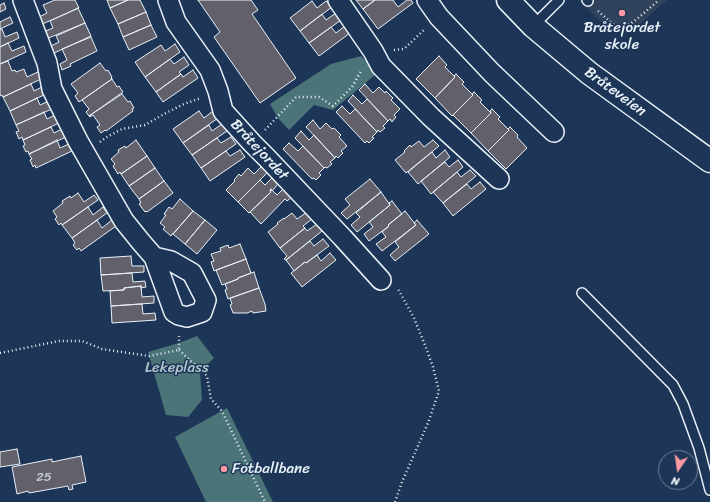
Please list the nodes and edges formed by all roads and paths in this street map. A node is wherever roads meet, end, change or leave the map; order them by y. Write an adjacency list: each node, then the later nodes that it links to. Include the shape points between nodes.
1 (23, 0): 15 (street, via 47,62 52,90)
2 (168, 0): 12 (street, Bråtejordet, via 176,22 210,70)
3 (338, 0): 11 (street)
4 (428, 0): 9 (street)
5 (508, 0): 10 (main road, Bråteveien)
6 (559, 0): 10 (lane)
7 (588, 0): 8 (path, via 618,27 634,22)
8 (659, 0)
9 (439, 16): 11 (path, via 404,49); 13 (street, via 492,73)
10 (534, 26): 16 (main road, Bråteveien, via 589,74)
11 (373, 51): 14 (path, via 352,87 333,106 318,98 296,97); 17 (street, via 381,66 431,117)
12 (218, 91): 14 (street, Bråtejordet, via 223,111); 15 (path, via 184,104 145,125 122,129 105,138)
13 (554, 132)
14 (252, 144): 19 (street, Bråtejordet)
15 (86, 154): 18 (street, via 124,221)
16 (710, 161)
17 (500, 179)
18 (154, 257): 21 (street, via 174,312); 21 (street, via 171,261 192,273 206,300 202,312 187,317)
19 (381, 280): 26 (path, via 395,284 414,318 433,367 439,391)
20 (582, 294): 24 (lane, via 673,385 699,448)
21 (179, 315): 22 (path)
22 (179, 350): 23 (path, via 149,356 102,349 82,341 59,341); 25 (path, via 207,376 211,399 222,411)
23 (0, 353)
24 (710, 490)
25 (265, 502)
26 (395, 502)

